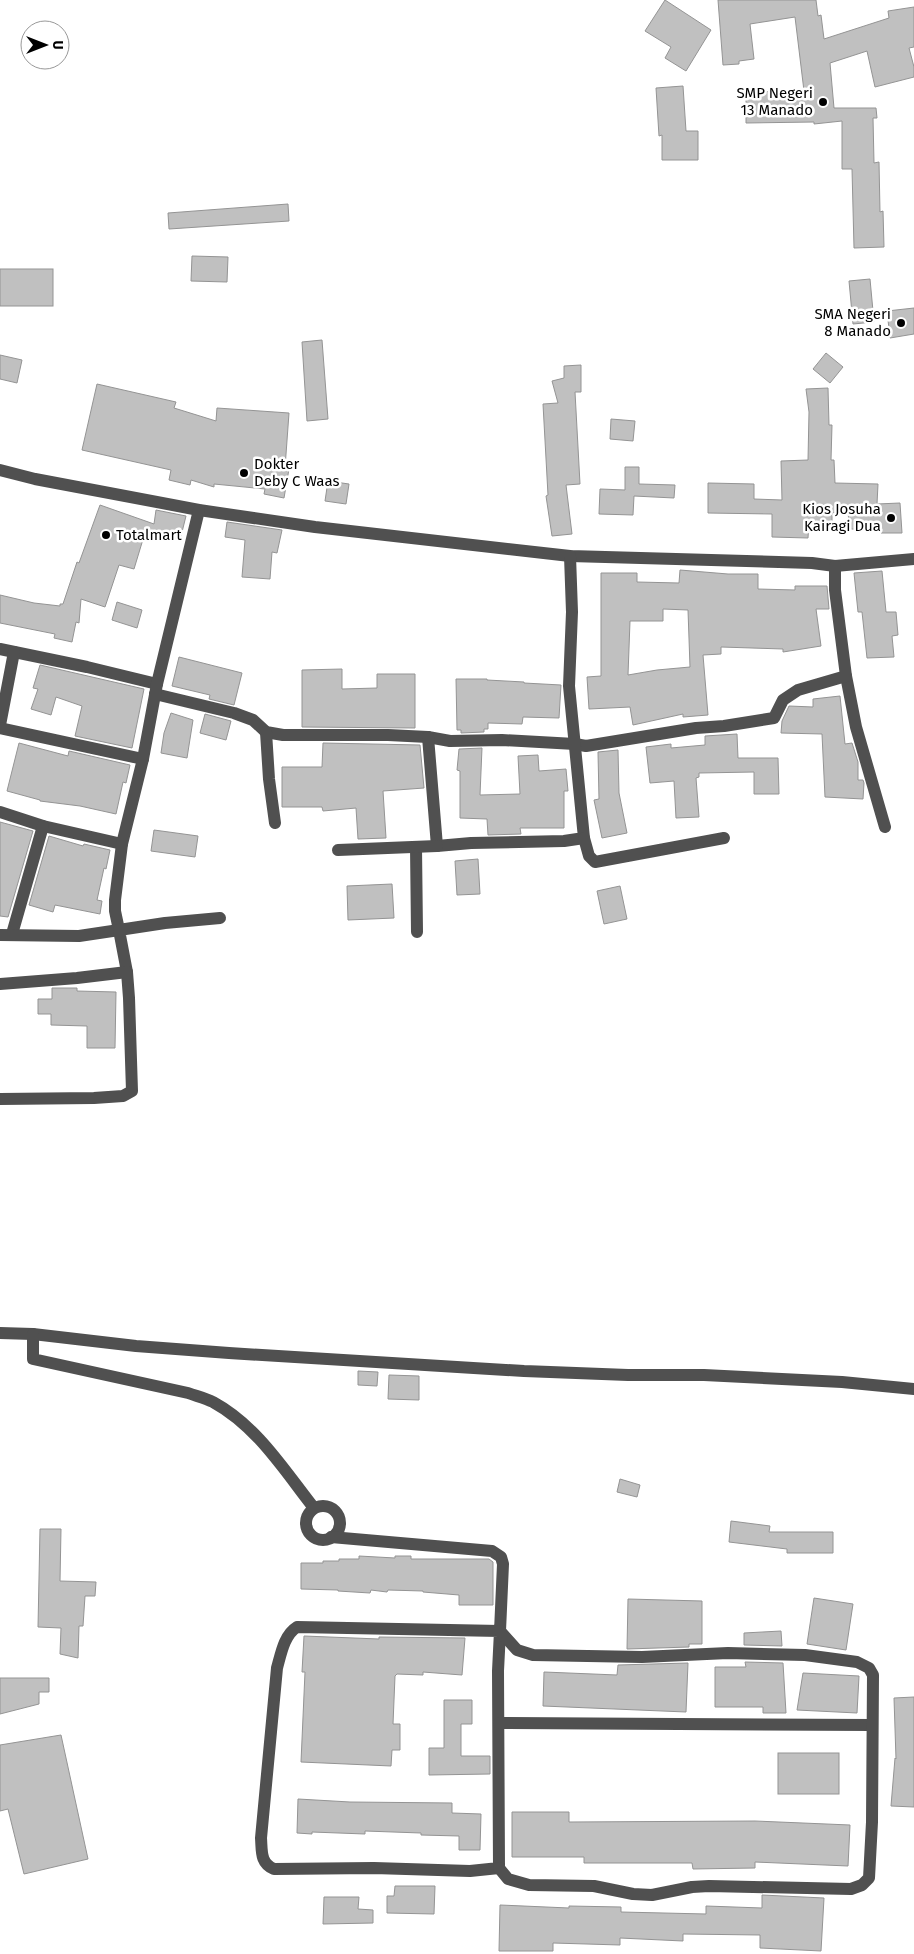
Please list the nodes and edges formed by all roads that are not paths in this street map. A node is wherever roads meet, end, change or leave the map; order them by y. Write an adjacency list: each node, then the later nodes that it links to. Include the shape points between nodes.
1 (0, 470): 2 (street)
2 (198, 510): 3 (street, via 315,527); 9 (street)
3 (570, 556): 5 (street); 13 (street, via 570,686)
4 (914, 559): 5 (street)
5 (835, 566): 8 (street)
6 (0, 649): 7 (street)
7 (14, 652): 9 (street, via 87,667); 10 (street)
8 (846, 676): 13 (street, via 798,690 783,700 774,718 586,746); 18 (street, via 856,727)
9 (156, 689): 11 (street, via 253,720); 14 (street)
10 (0, 726): 14 (street)
11 (266, 732): 12 (street); 16 (street)
12 (428, 737): 13 (street, via 450,741); 22 (street)
13 (575, 744): 19 (street)
14 (142, 760): 21 (street)
15 (0, 812): 17 (street)
16 (275, 823)
17 (43, 826): 21 (street); 28 (street)
18 (885, 827)
19 (584, 838): 20 (street, via 589,856 595,862); 22 (street)
20 (724, 838)
21 (122, 844): 26 (street, via 115,900)
22 (438, 846): 23 (street)
23 (416, 847): 24 (street); 27 (street)
24 (338, 850)
25 (220, 918): 26 (street)
26 (119, 930): 28 (street, via 92,935); 29 (street)
27 (417, 932)
28 (6, 935)
29 (127, 972): 30 (street); 31 (street, via 132,1092 104,1098)
30 (0, 984)
31 (0, 1099)
32 (0, 1333): 33 (street)
33 (32, 1334): 34 (street, via 229,1353 533,1371 833,1381); 35 (street, via 33,1359 188,1393 228,1411 260,1439)
34 (914, 1389)
35 (314, 1508): 36 (street, via 306,1519 308,1531 319,1539); 36 (street, via 329,1507 335,1511 339,1525)
36 (331, 1537): 37 (street, via 492,1551 501,1557 504,1564)
37 (500, 1631): 38 (street); 39 (street, via 517,1650 533,1655 805,1655 857,1662 869,1668 873,1675); 40 (street, via 294,1628 283,1647 277,1668 261,1838 263,1860 266,1866 274,1869 470,1871)
38 (499, 1723): 39 (street); 40 (street)
39 (872, 1725): 40 (street, via 869,1878 862,1885 851,1889 709,1886 642,1895 594,1886 529,1885 508,1879)
40 (499, 1868)

